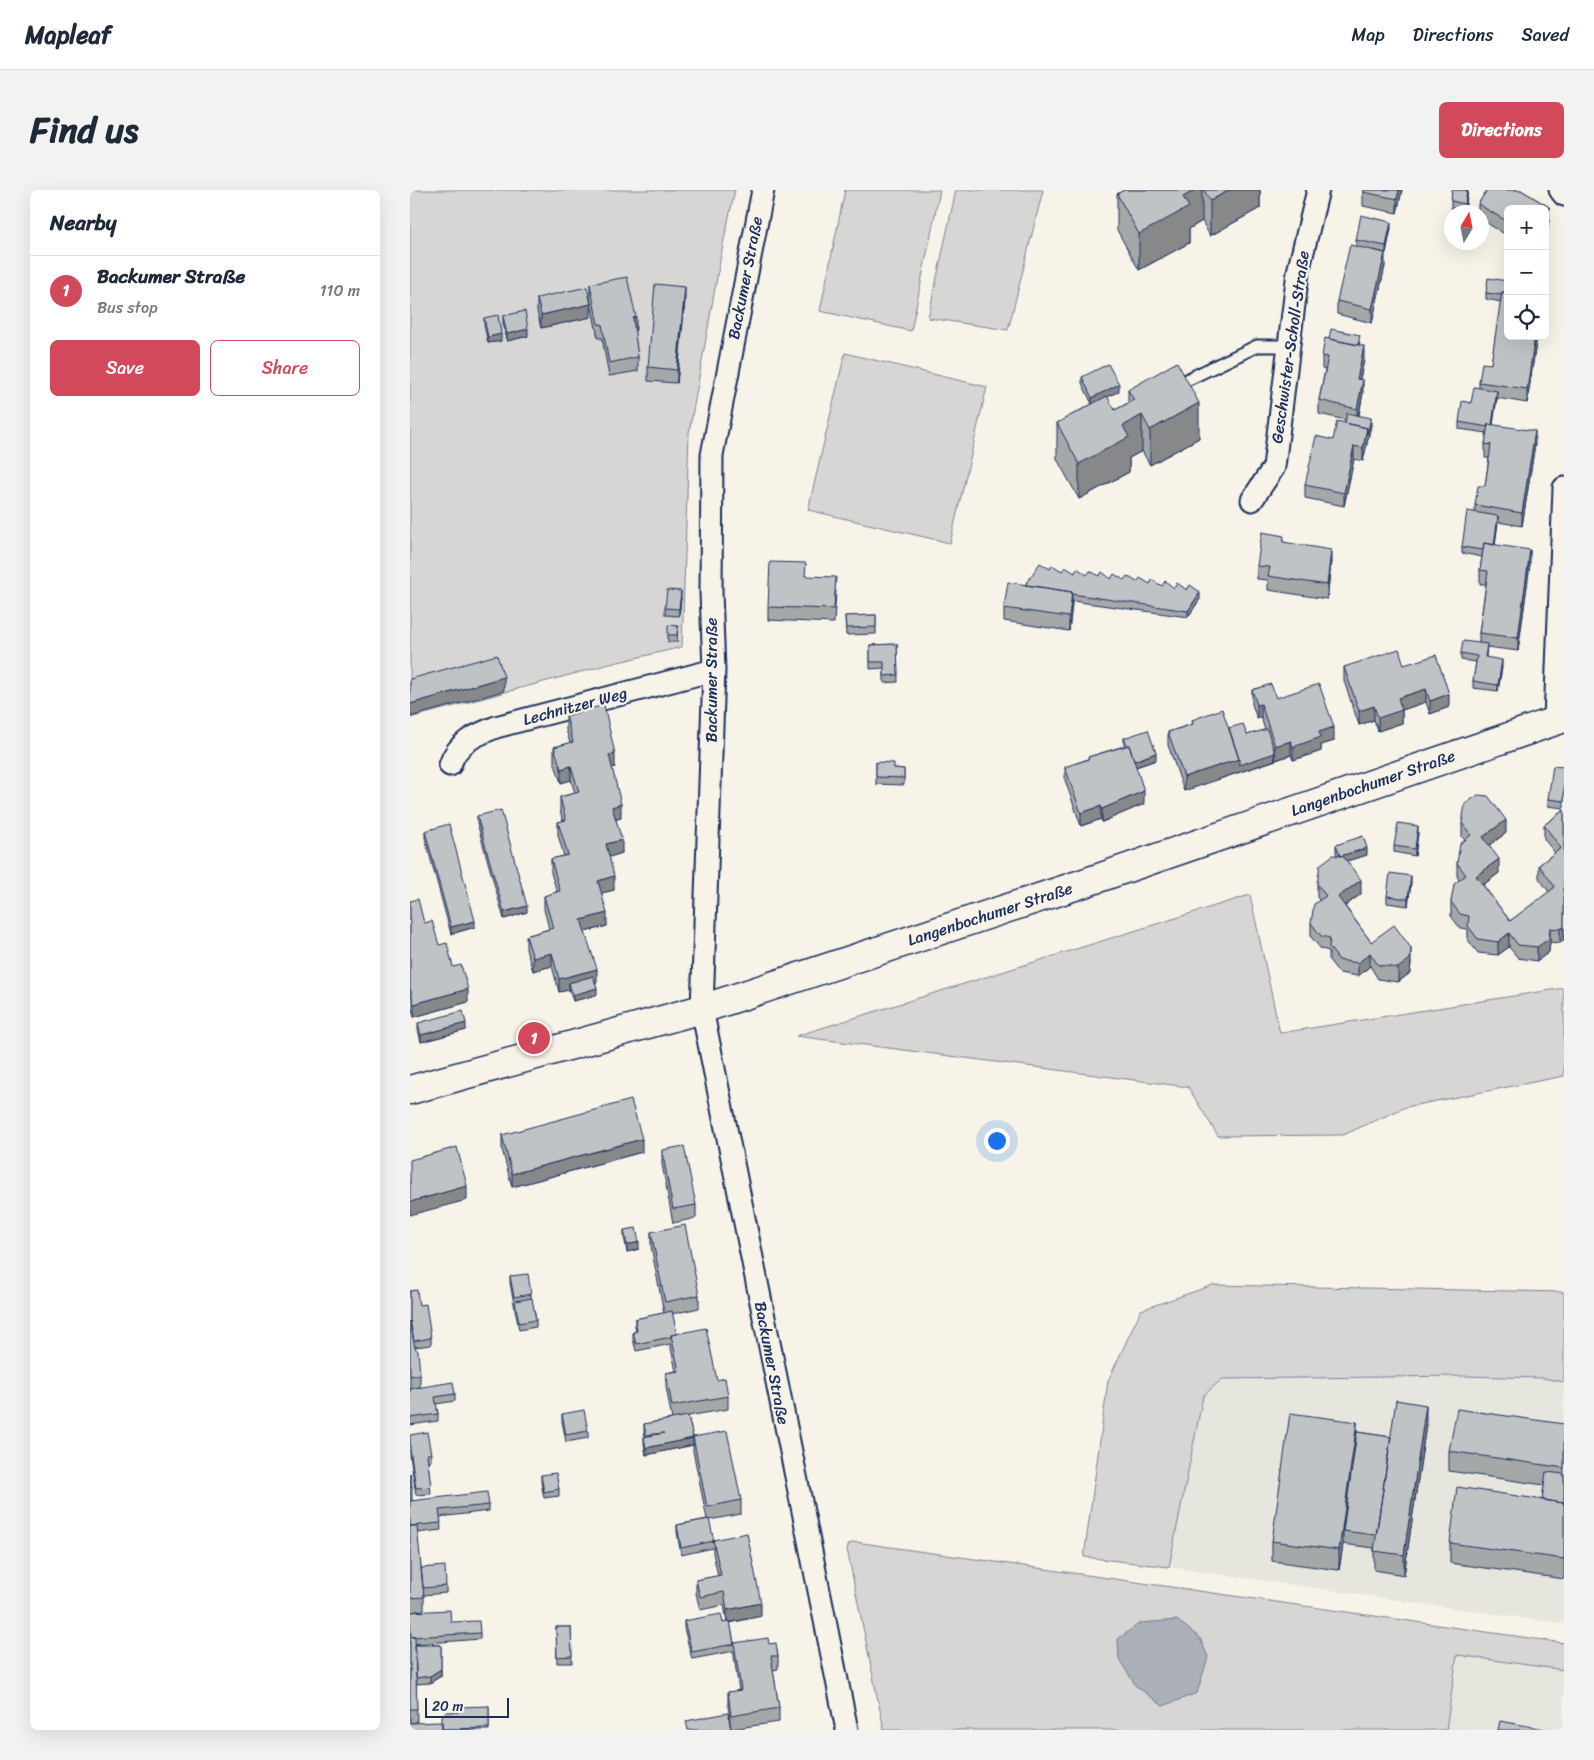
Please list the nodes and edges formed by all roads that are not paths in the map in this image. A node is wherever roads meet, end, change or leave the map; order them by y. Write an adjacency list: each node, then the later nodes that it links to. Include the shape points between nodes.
1 (763, 190): 9 (street, Backumer Straße, via 712,455)
2 (1318, 190): 5 (street, Geschwister-Scholl-Straße, via 1298,272)
3 (1560, 190): 4 (street)
4 (1564, 195)
5 (1289, 346): 6 (lane, via 1257,346); 8 (street, Geschwister-Scholl-Straße, via 1274,467)
6 (1164, 391)
7 (1564, 488): 10 (street)
8 (1252, 500)
9 (714, 670): 11 (street, Lechnitzer Weg, via 496,727 466,741); 12 (street, Backumer Straße)
10 (1559, 719): 12 (street, Langenbochumer Straße, via 1081,884)
11 (450, 765)
12 (702, 1009): 13 (street, Langenbochumer Straße); 14 (street, Backumer Straße)
13 (410, 1090)
14 (847, 1730)

